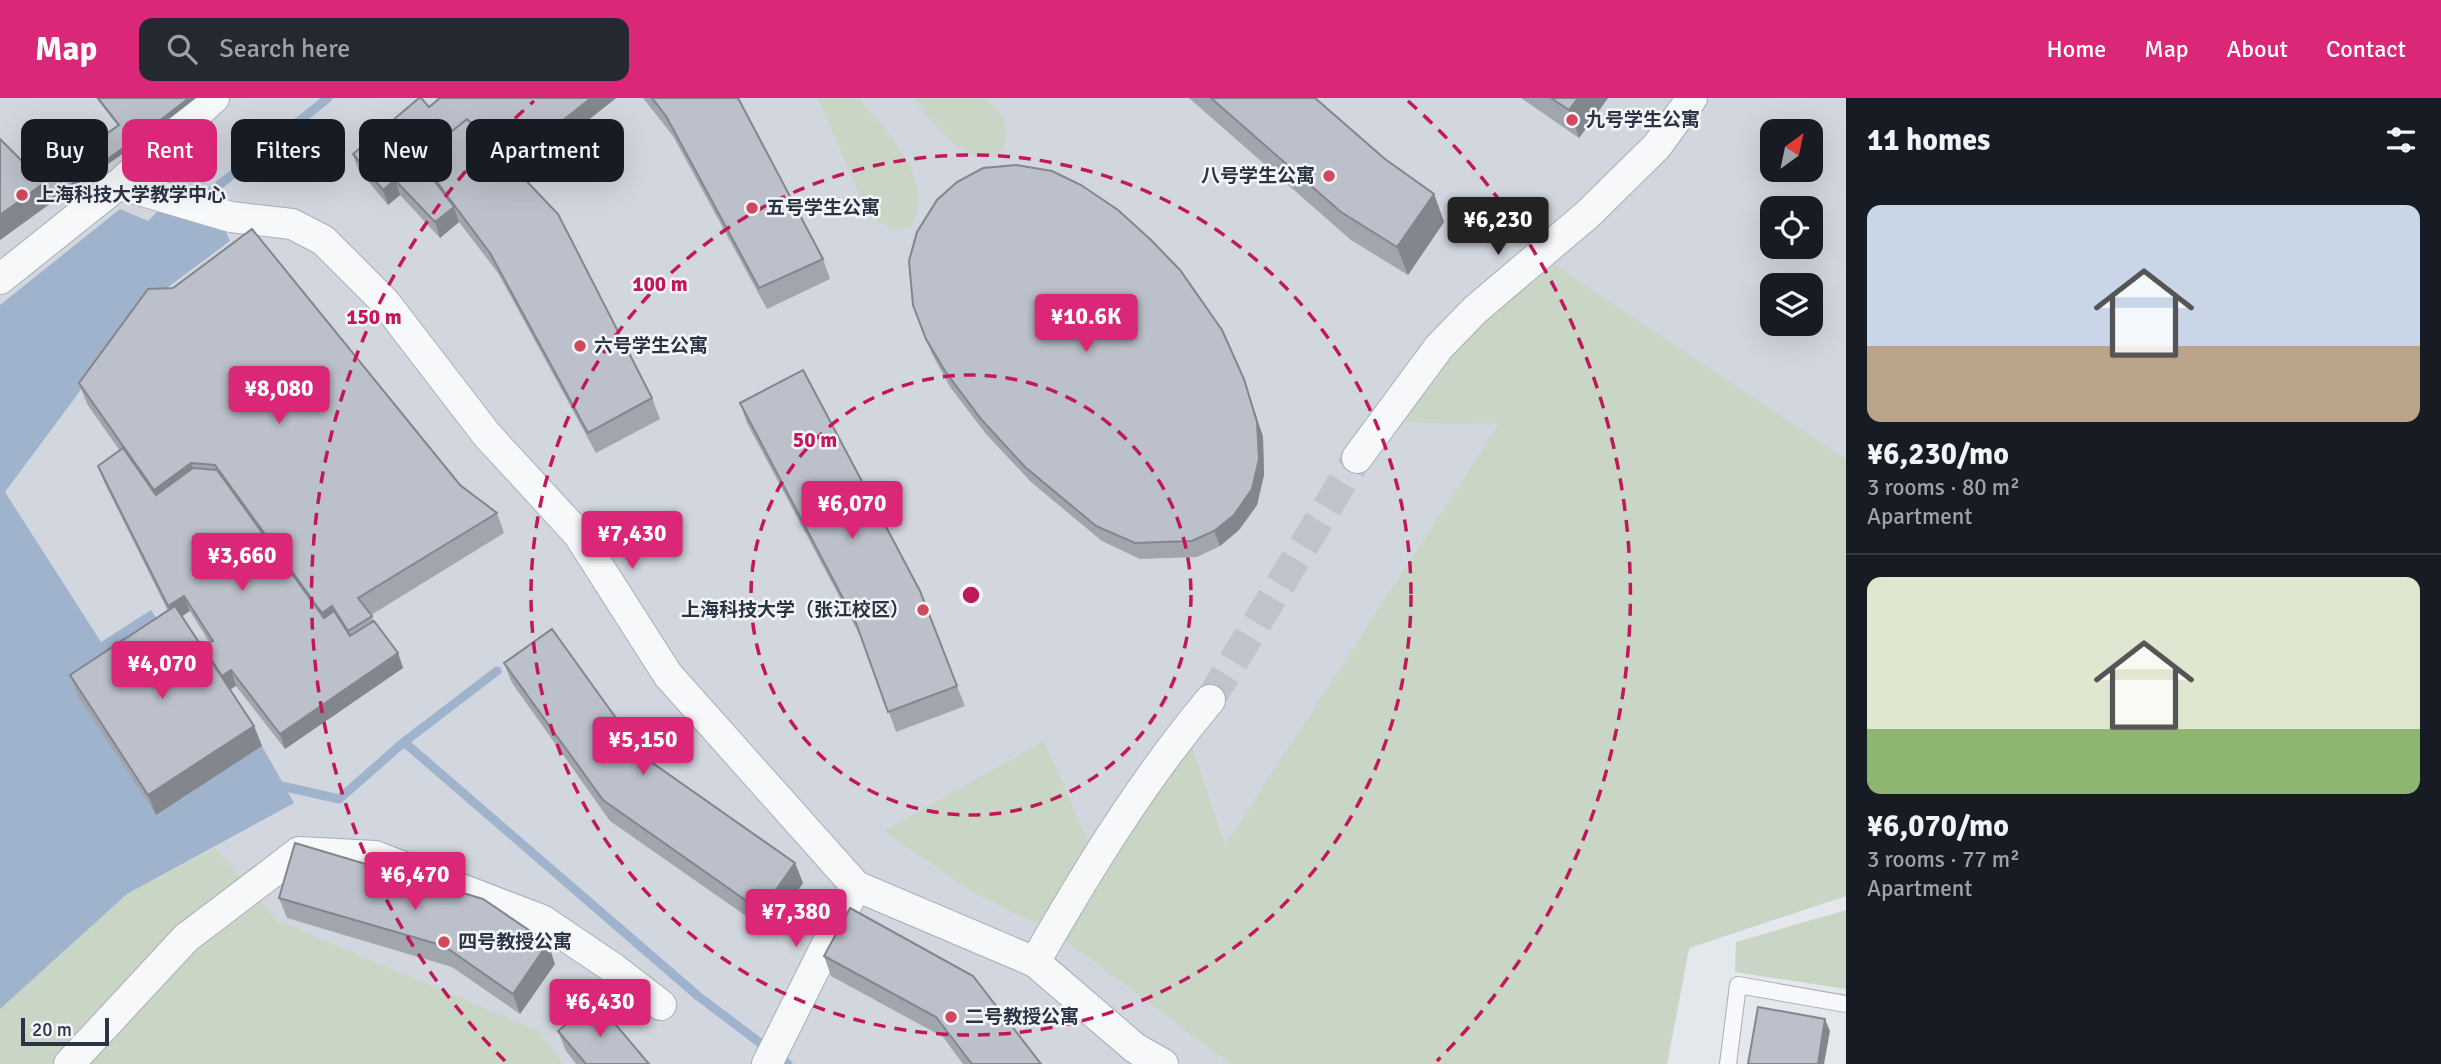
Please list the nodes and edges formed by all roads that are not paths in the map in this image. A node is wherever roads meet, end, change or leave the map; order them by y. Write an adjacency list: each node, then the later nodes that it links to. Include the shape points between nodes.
1 (214, 98): 3 (street)
2 (1692, 98): 5 (street, via 1657,146 1588,214 1448,338)
3 (118, 184): 4 (street); 7 (street, via 231,217 292,224 323,240 384,302 487,435 578,534 668,675)
4 (0, 279)
5 (1357, 458)
6 (1209, 700): 8 (street, via 1084,875)
7 (856, 886): 8 (street); 13 (street)
8 (1035, 962): 11 (street)
9 (1846, 1004): 15 (lane, via 1738,985)
10 (661, 1005): 12 (street, via 542,920 375,856 299,852 186,938)
11 (1132, 1056): 14 (street)
12 (69, 1064)
13 (767, 1064)
14 (1163, 1064)
15 (1728, 1064)

